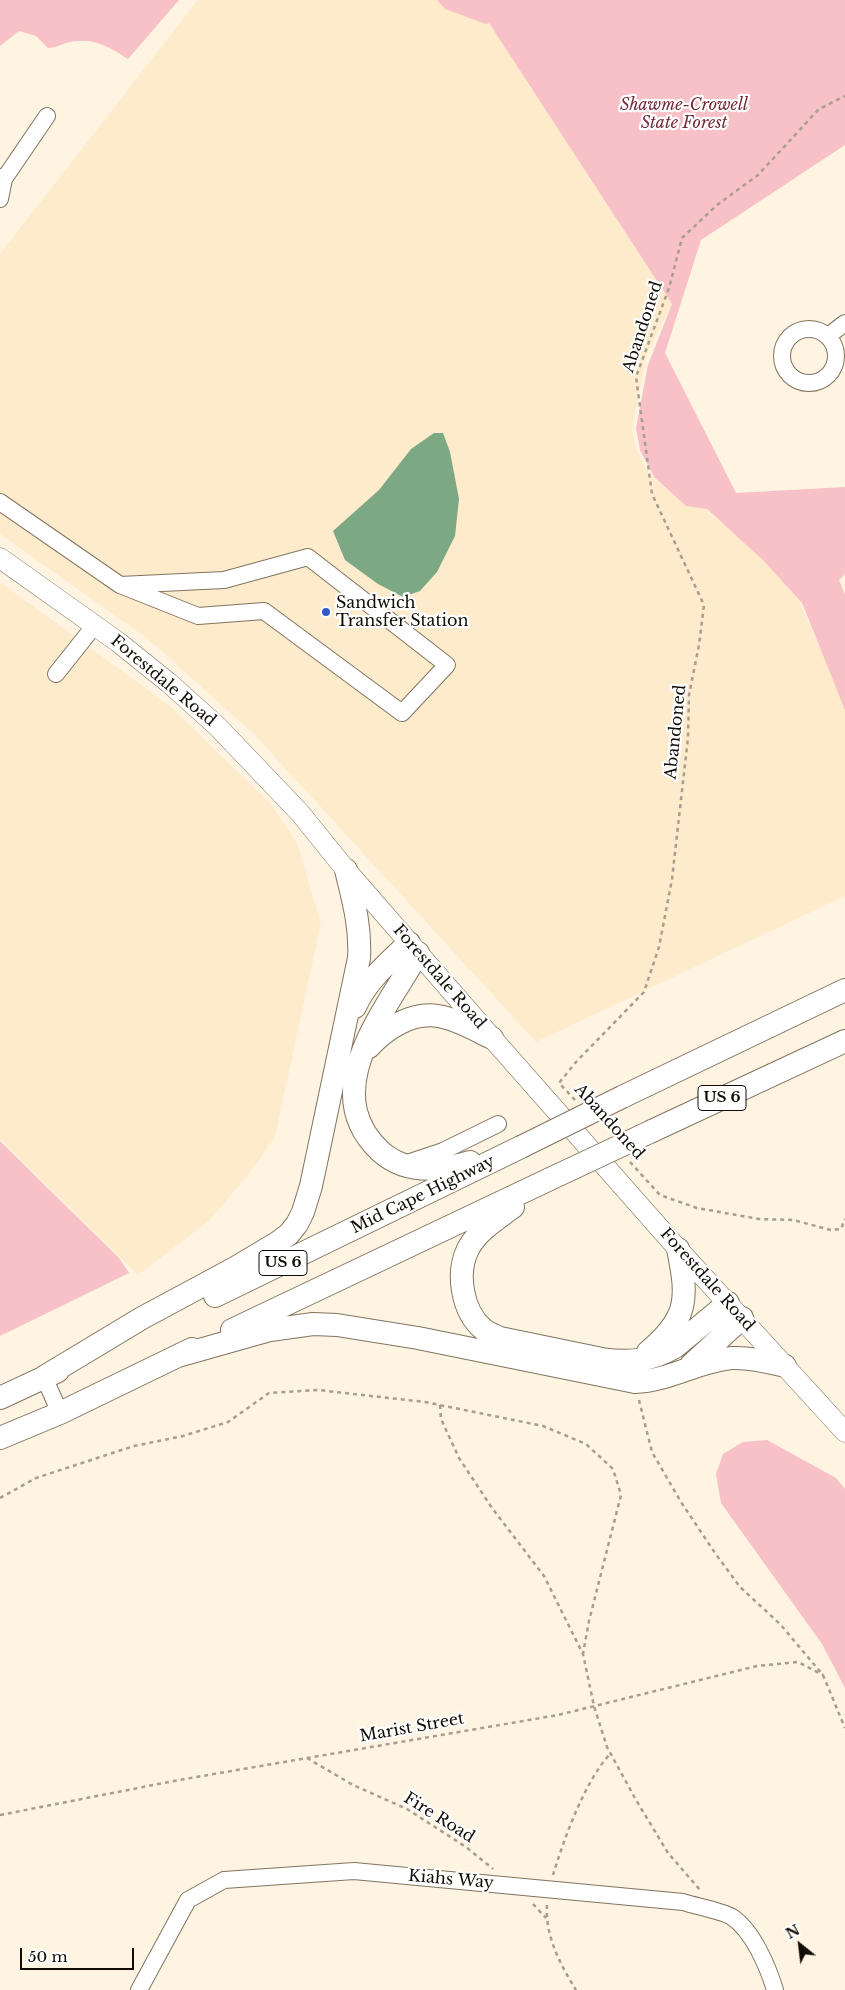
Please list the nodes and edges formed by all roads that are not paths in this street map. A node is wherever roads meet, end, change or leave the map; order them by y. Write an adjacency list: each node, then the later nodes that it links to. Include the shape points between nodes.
1 (47, 116): 2 (street)
2 (2, 178): 3 (street)
3 (0, 199)
4 (845, 323): 5 (street)
5 (828, 336)
6 (0, 502): 8 (street)
7 (0, 558): 9 (main road, Forestdale Road)
8 (120, 585): 8 (street, via 198,616 264,611 402,713 447,664 308,557 224,580)
9 (95, 625): 10 (street); 11 (main road, Forestdale Road, via 169,683 216,726 300,814)
10 (56, 674)
11 (346, 870): 12 (main road, Forestdale Road); 14 (highway, via 360,945)
12 (414, 948): 14 (highway, via 380,970 362,991); 15 (main road, Forestdale Road); 17 (highway)
13 (845, 990): 19 (highway, Mid Cape Highway / US 6, bridge)
14 (343, 1033): 28 (highway, via 308,1200 289,1234)
15 (492, 1038): 17 (highway, via 444,1018 416,1017 386,1030); 22 (main road, Forestdale Road)
16 (845, 1041): 21 (highway, US 6, bridge)
17 (362, 1055): 20 (highway, via 354,1077 354,1100 360,1124 377,1148)
18 (498, 1124): 20 (street, via 443,1151)
19 (521, 1147): 20 (highway, via 446,1168 424,1169); 28 (highway, Mid Cape Highway / US 6)
20 (402, 1164)
21 (550, 1179): 24 (highway, US 6); 26 (highway, via 488,1226 468,1250 462,1284 472,1315 484,1329 500,1338 615,1361)
22 (678, 1249): 23 (main road, Forestdale Road); 26 (highway, via 685,1290 680,1313)
23 (735, 1311): 25 (main road, Forestdale Road); 26 (highway); 27 (highway, via 706,1353)
24 (178, 1356): 26 (highway, via 270,1330 337,1324); 30 (highway, US 6)
25 (786, 1366): 27 (highway, via 732,1358); 31 (main road, Forestdale Road)
26 (636, 1372): 27 (highway, via 660,1380)
27 (682, 1372)
28 (44, 1377): 29 (highway, Mid Cape Highway / US 6); 30 (street)
29 (0, 1398)
30 (60, 1413): 32 (highway, US 6)
31 (845, 1432)
32 (0, 1438)
33 (139, 1990): 34 (street, Kiahs Way, via 188,1900 224,1880 354,1871 683,1902 732,1917 750,1936 768,1965)
34 (775, 1990)

